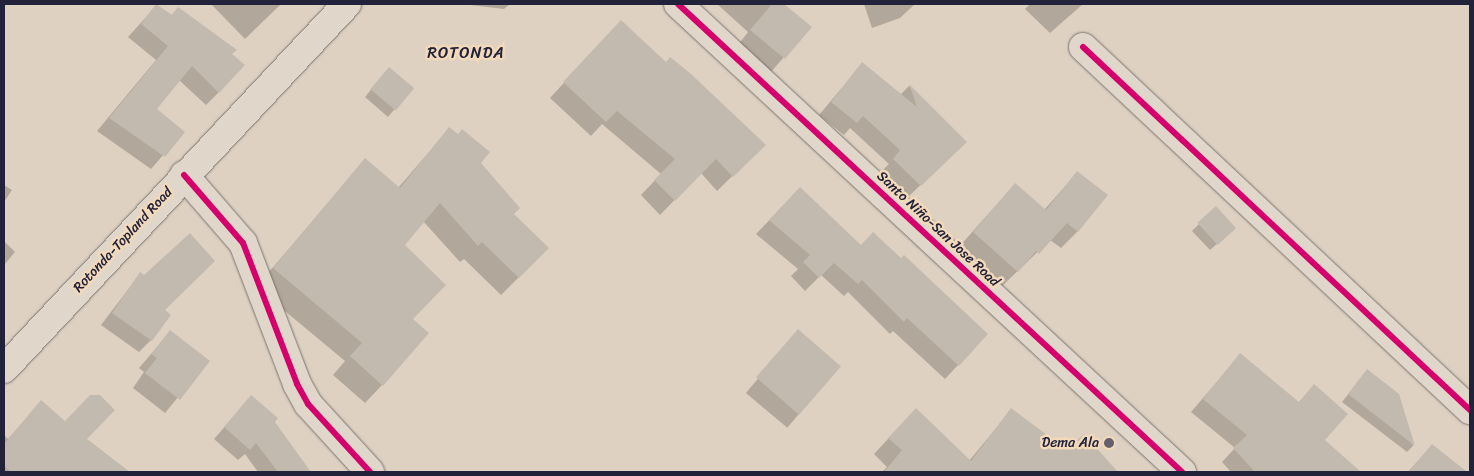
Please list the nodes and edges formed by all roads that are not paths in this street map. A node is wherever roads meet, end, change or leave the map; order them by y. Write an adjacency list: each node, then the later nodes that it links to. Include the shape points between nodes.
1 (347, 4): 4 (street, Rotonda-Topland Road)
2 (678, 4): 8 (street, Santo Niño-San Jose Road)
3 (1082, 47): 6 (street)
4 (184, 175): 5 (street, Rotonda-Topland Road); 7 (street, via 243,243 297,384 308,404)
5 (4, 369)
6 (1470, 410)
7 (370, 472)
8 (1182, 472)

